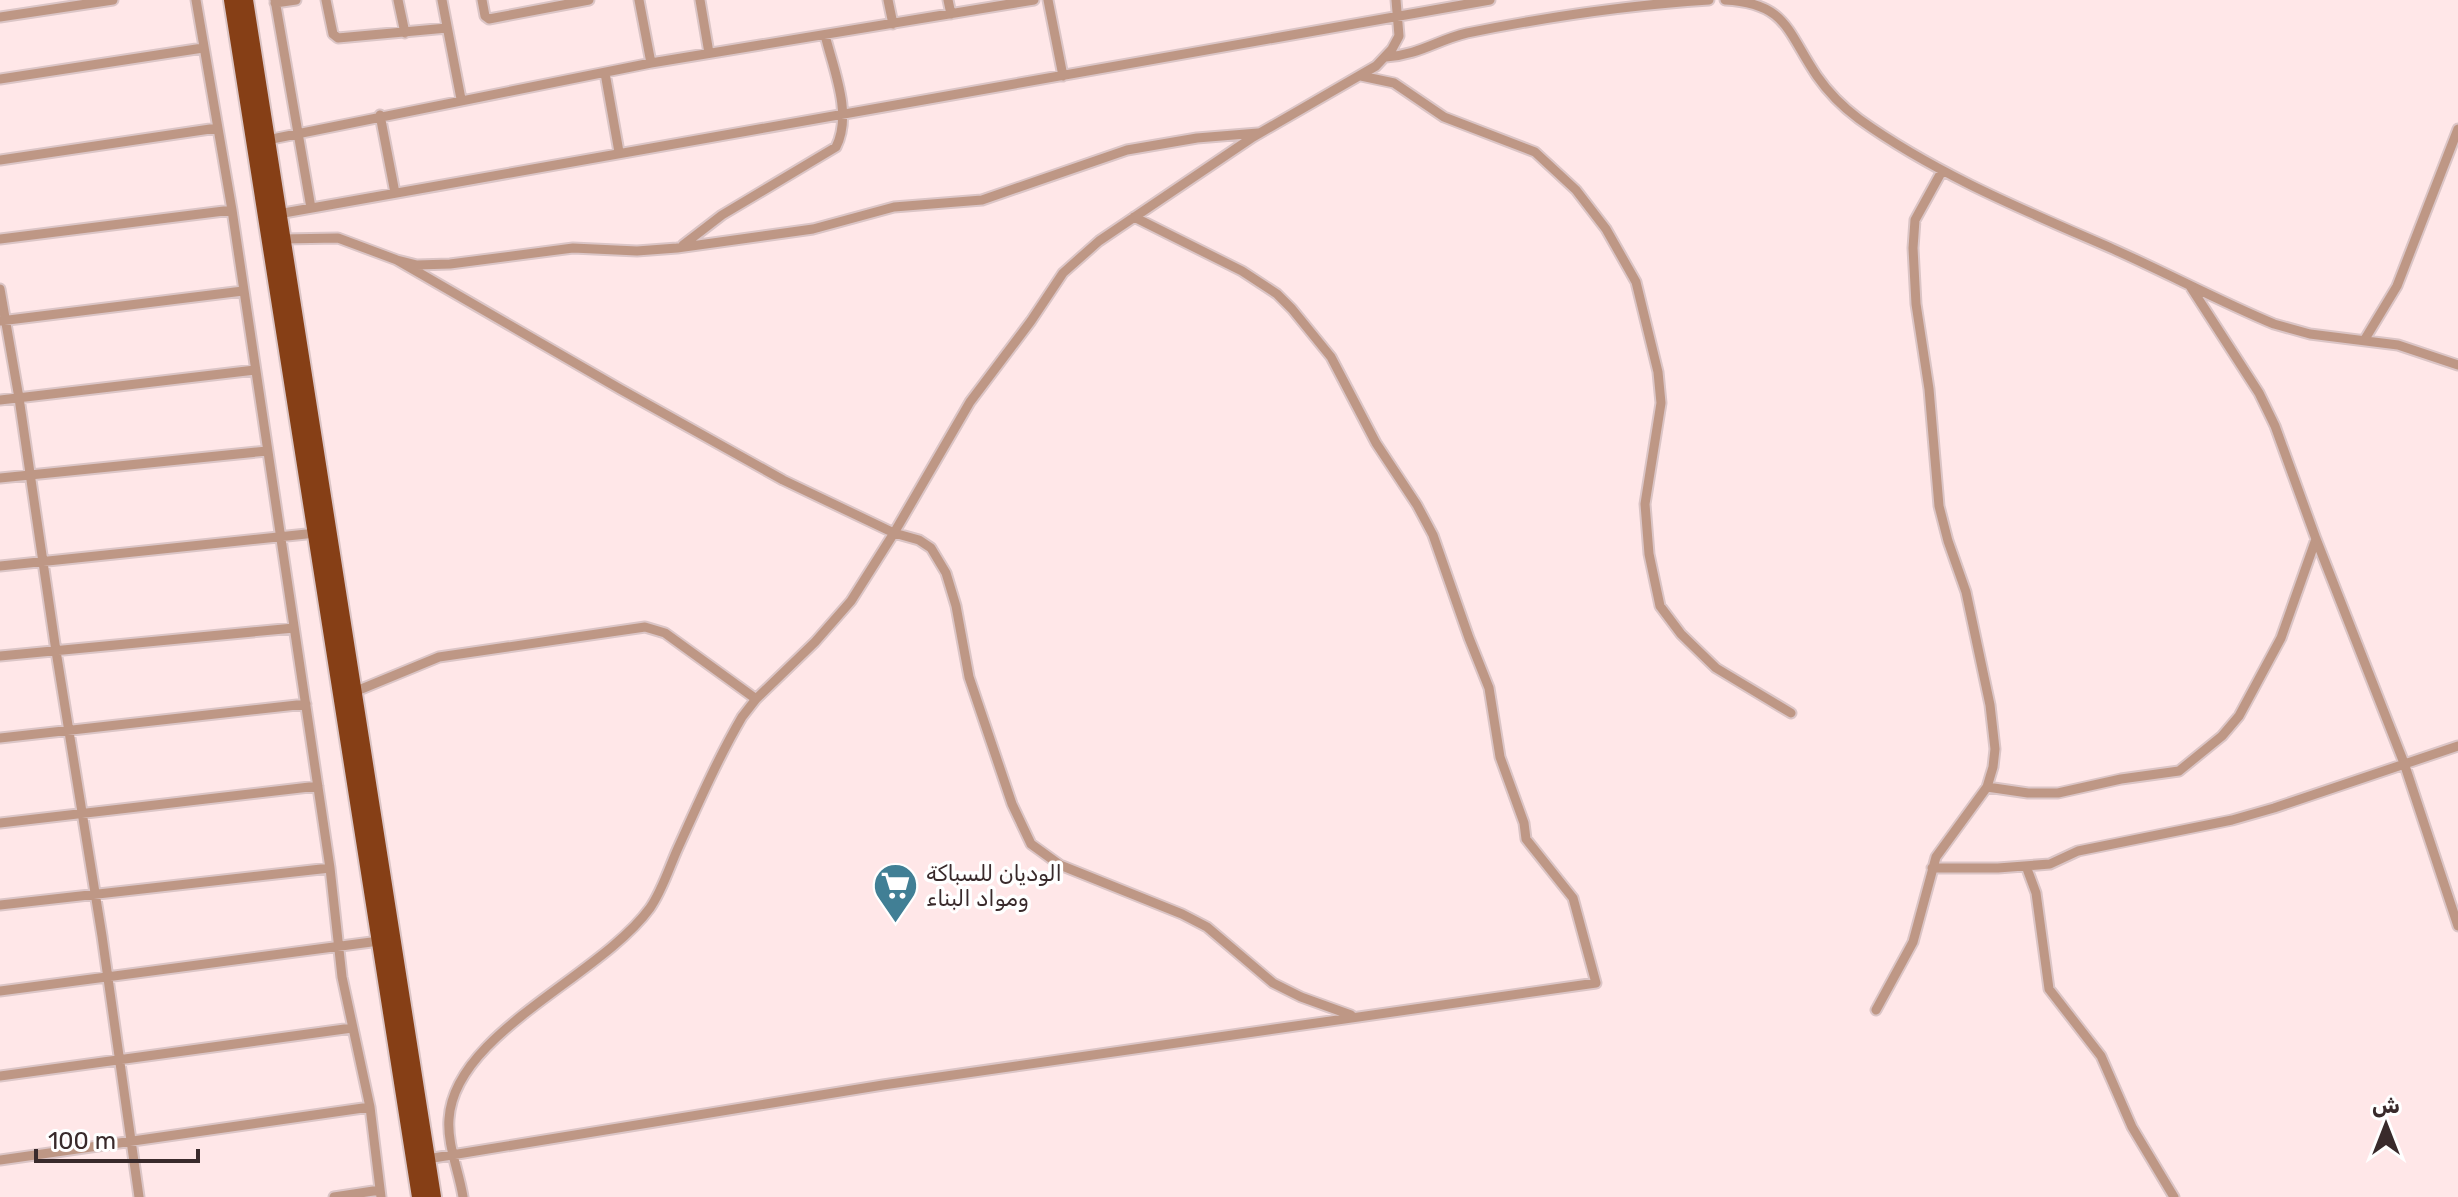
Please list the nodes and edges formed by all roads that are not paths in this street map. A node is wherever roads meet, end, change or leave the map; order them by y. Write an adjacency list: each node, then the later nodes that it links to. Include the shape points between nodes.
1 (113, 0): 22 (street)
2 (196, 0): 30 (street)
3 (232, 0): 70 (highway)
4 (245, 0): 45 (highway)
5 (296, 0): 21 (street)
6 (326, 0): 28 (street, via 338,38)
7 (398, 0): 28 (street)
8 (442, 0): 27 (street)
9 (482, 0): 10 (street, via 489,19)
10 (589, 0)
11 (639, 0): 33 (street)
12 (700, 0): 31 (street)
13 (888, 0): 26 (street)
14 (948, 0): 23 (street)
15 (1034, 0): 23 (street)
16 (1048, 0): 35 (street)
17 (1396, 0): 25 (street)
18 (1490, 0): 25 (street)
19 (1709, 0): 32 (street, via 1550,16 1461,35 1411,55)
20 (1725, 0): 48 (street, via 1754,4 1777,16 1818,78 1852,114)
21 (275, 2): 43 (street)
22 (59, 4): 24 (street)
23 (951, 14): 26 (street)
24 (0, 17)
25 (1399, 18): 32 (street, via 1399,36); 35 (street)
26 (893, 24): 29 (street)
27 (447, 28): 28 (street); 38 (street)
28 (405, 33)
29 (825, 35): 31 (street); 40 (street)
30 (203, 48): 37 (street); 41 (street)
31 (709, 53): 33 (street)
32 (1386, 57): 36 (street)
33 (651, 63): 34 (street)
34 (605, 73): 38 (street); 46 (street)
35 (1063, 76): 40 (street)
36 (1361, 76): 44 (street); 82 (street, via 1394,83 1444,117 1535,152 1576,190 1606,229 1636,282 1658,372 1661,403 1645,504 1660,606 1716,668)
37 (0, 79)
38 (461, 99): 39 (street)
39 (380, 115): 43 (street); 49 (street)
40 (843, 115): 46 (street); 56 (street, via 842,134 833,149)
41 (217, 128): 47 (street); 51 (street)
42 (2458, 129): 62 (street, via 2397,286)
43 (297, 132): 45 (street); 50 (street)
44 (1261, 132): 53 (street); 56 (street, via 1127,150 982,200 894,207 813,229)
45 (267, 140): 52 (highway)
46 (619, 152): 49 (street)
47 (0, 160)
48 (1942, 171): 58 (street); 88 (street, via 1915,220 1916,304 1939,506 1966,592 1994,730)
49 (395, 193): 50 (street)
50 (311, 208): 52 (street)
51 (232, 210): 54 (street); 60 (street)
52 (278, 214): 55 (highway)
53 (1134, 217): 71 (street, via 1057,280 970,402); 102 (street, via 1277,294 1331,357 1433,535 1489,688 1500,757 1526,839 1573,898 1596,983)
54 (0, 239)
55 (283, 239): 57 (street, via 338,238); 79 (highway)
56 (677, 248): 57 (street, via 573,248 434,265)
57 (397, 260): 71 (street, via 783,480)
58 (2190, 286): 62 (street, via 2290,329); 73 (street, via 2266,406)
59 (0, 289): 61 (street)
60 (243, 291): 61 (street); 64 (street)
61 (3, 321): 65 (street)
62 (2365, 339): 63 (street)
63 (2458, 365)
64 (255, 370): 65 (street); 67 (street)
65 (19, 398): 66 (street); 68 (street)
66 (0, 400)
67 (267, 451): 68 (street); 72 (street)
68 (30, 476): 69 (street); 74 (street)
69 (0, 478)
70 (316, 533): 72 (street); 97 (highway)
71 (894, 533): 80 (street, via 851,601); 102 (street, via 931,548 946,573 969,677 1031,844 1060,865 1207,927 1273,983)
72 (280, 537): 74 (street); 76 (street)
73 (2316, 539): 86 (street); 88 (street, via 2281,638 2239,716 2179,771 2058,793)
74 (43, 561): 75 (street); 77 (street)
75 (0, 566)
76 (294, 628): 77 (street); 81 (street)
77 (56, 651): 78 (street); 83 (street)
78 (0, 656)
79 (354, 692): 80 (street, via 439,657 645,627 665,633); 109 (highway)
80 (756, 699): 108 (street, via 733,732 650,908 605,955 490,1041 471,1065 448,1116)
81 (306, 704): 83 (street); 87 (street)
82 (1791, 713)
83 (68, 731): 84 (street); 89 (street)
84 (0, 738)
85 (2458, 746): 86 (street)
86 (2404, 763): 91 (street, via 2232,820); 96 (street)
87 (318, 786): 89 (street); 92 (street)
88 (1987, 787): 93 (street)
89 (82, 813): 90 (street); 94 (street)
90 (0, 823)
91 (2026, 866): 93 (street); 117 (street, via 2036,893 2049,989 2101,1056 2132,1127)
92 (330, 868): 94 (street); 98 (street)
93 (1932, 868): 101 (street, via 1913,942)
94 (95, 894): 95 (street); 99 (street)
95 (0, 905)
96 (2458, 926)
97 (379, 941): 98 (street); 114 (highway)
98 (339, 948): 99 (street); 103 (street)
99 (108, 977): 100 (street); 104 (street)
100 (0, 991)
101 (1876, 1010)
102 (1356, 1016): 108 (street)
103 (352, 1028): 104 (street); 106 (street)
104 (118, 1060): 105 (street); 107 (street)
105 (0, 1076)
106 (370, 1107): 107 (street); 111 (street)
107 (130, 1140): 110 (street); 112 (street)
108 (453, 1154): 109 (street); 116 (street)
109 (427, 1159): 115 (highway)
110 (0, 1160)
111 (380, 1194): 113 (street)
112 (139, 1197)
113 (334, 1197)
114 (420, 1197)
115 (433, 1197)
116 (463, 1197)
117 (2174, 1197)

